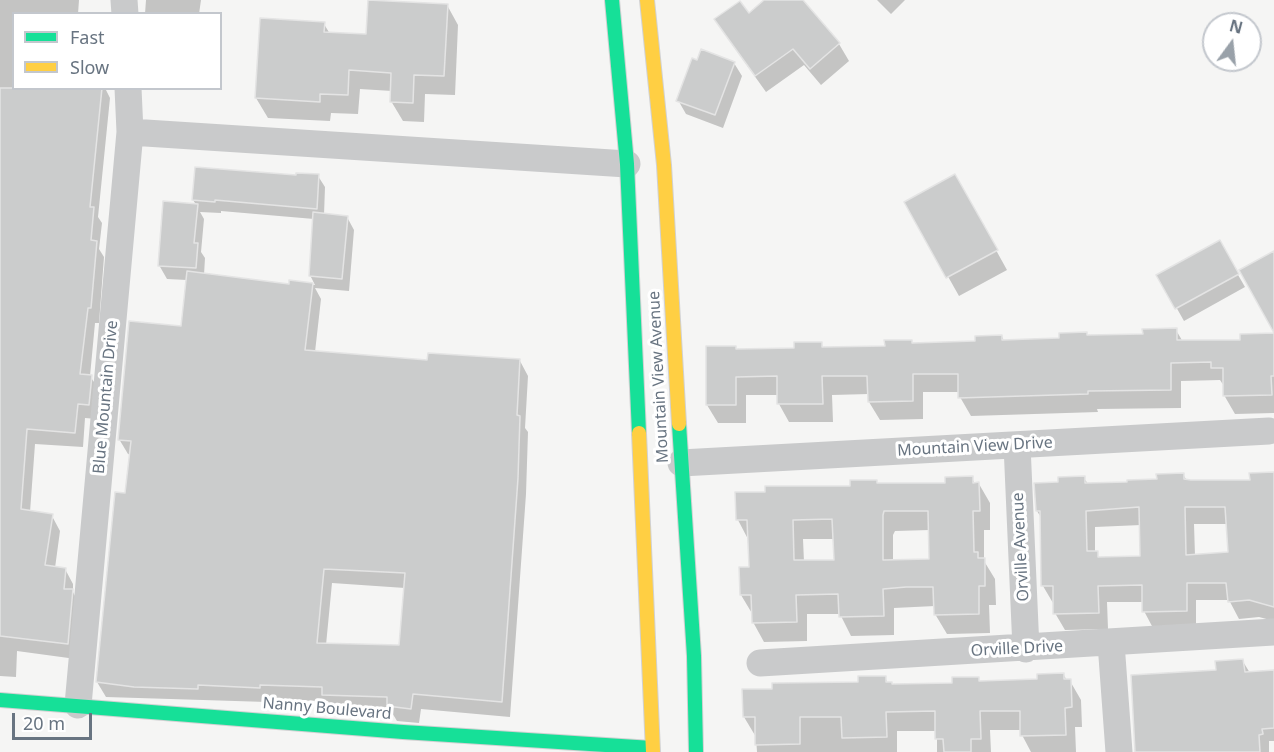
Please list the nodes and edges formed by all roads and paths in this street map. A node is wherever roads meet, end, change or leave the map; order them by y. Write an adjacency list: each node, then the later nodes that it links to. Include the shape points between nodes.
1 (612, 0): 5 (main road, Mountain View Avenue)
2 (647, 0): 6 (main road, Mountain View Avenue, via 664,165)
3 (128, 90): 4 (street, Blue Mountain Drive)
4 (130, 132): 5 (street); 16 (street, Blue Mountain Drive)
5 (627, 164): 7 (main road, Mountain View Avenue)
6 (657, 212): 7 (main road); 10 (main road, Mountain View Avenue)
7 (629, 215): 17 (main road, Mountain View Avenue, via 654,635)
8 (1269, 430): 9 (street, Mountain View Drive)
9 (1017, 445): 10 (street, Mountain View Drive); 13 (street, Orville Avenue)
10 (681, 463): 18 (main road, Mountain View Avenue, via 686,630 694,656)
11 (1274, 632): 12 (street, Orville Drive)
12 (1111, 643): 13 (street, Orville Drive); 19 (street)
13 (1026, 649): 14 (street, Orville Drive)
14 (760, 663)
15 (0, 700): 16 (main road, Nanny Boulevard)
16 (78, 705): 17 (main road, Nanny Boulevard)
17 (652, 750)
18 (696, 752)
19 (1119, 752)

